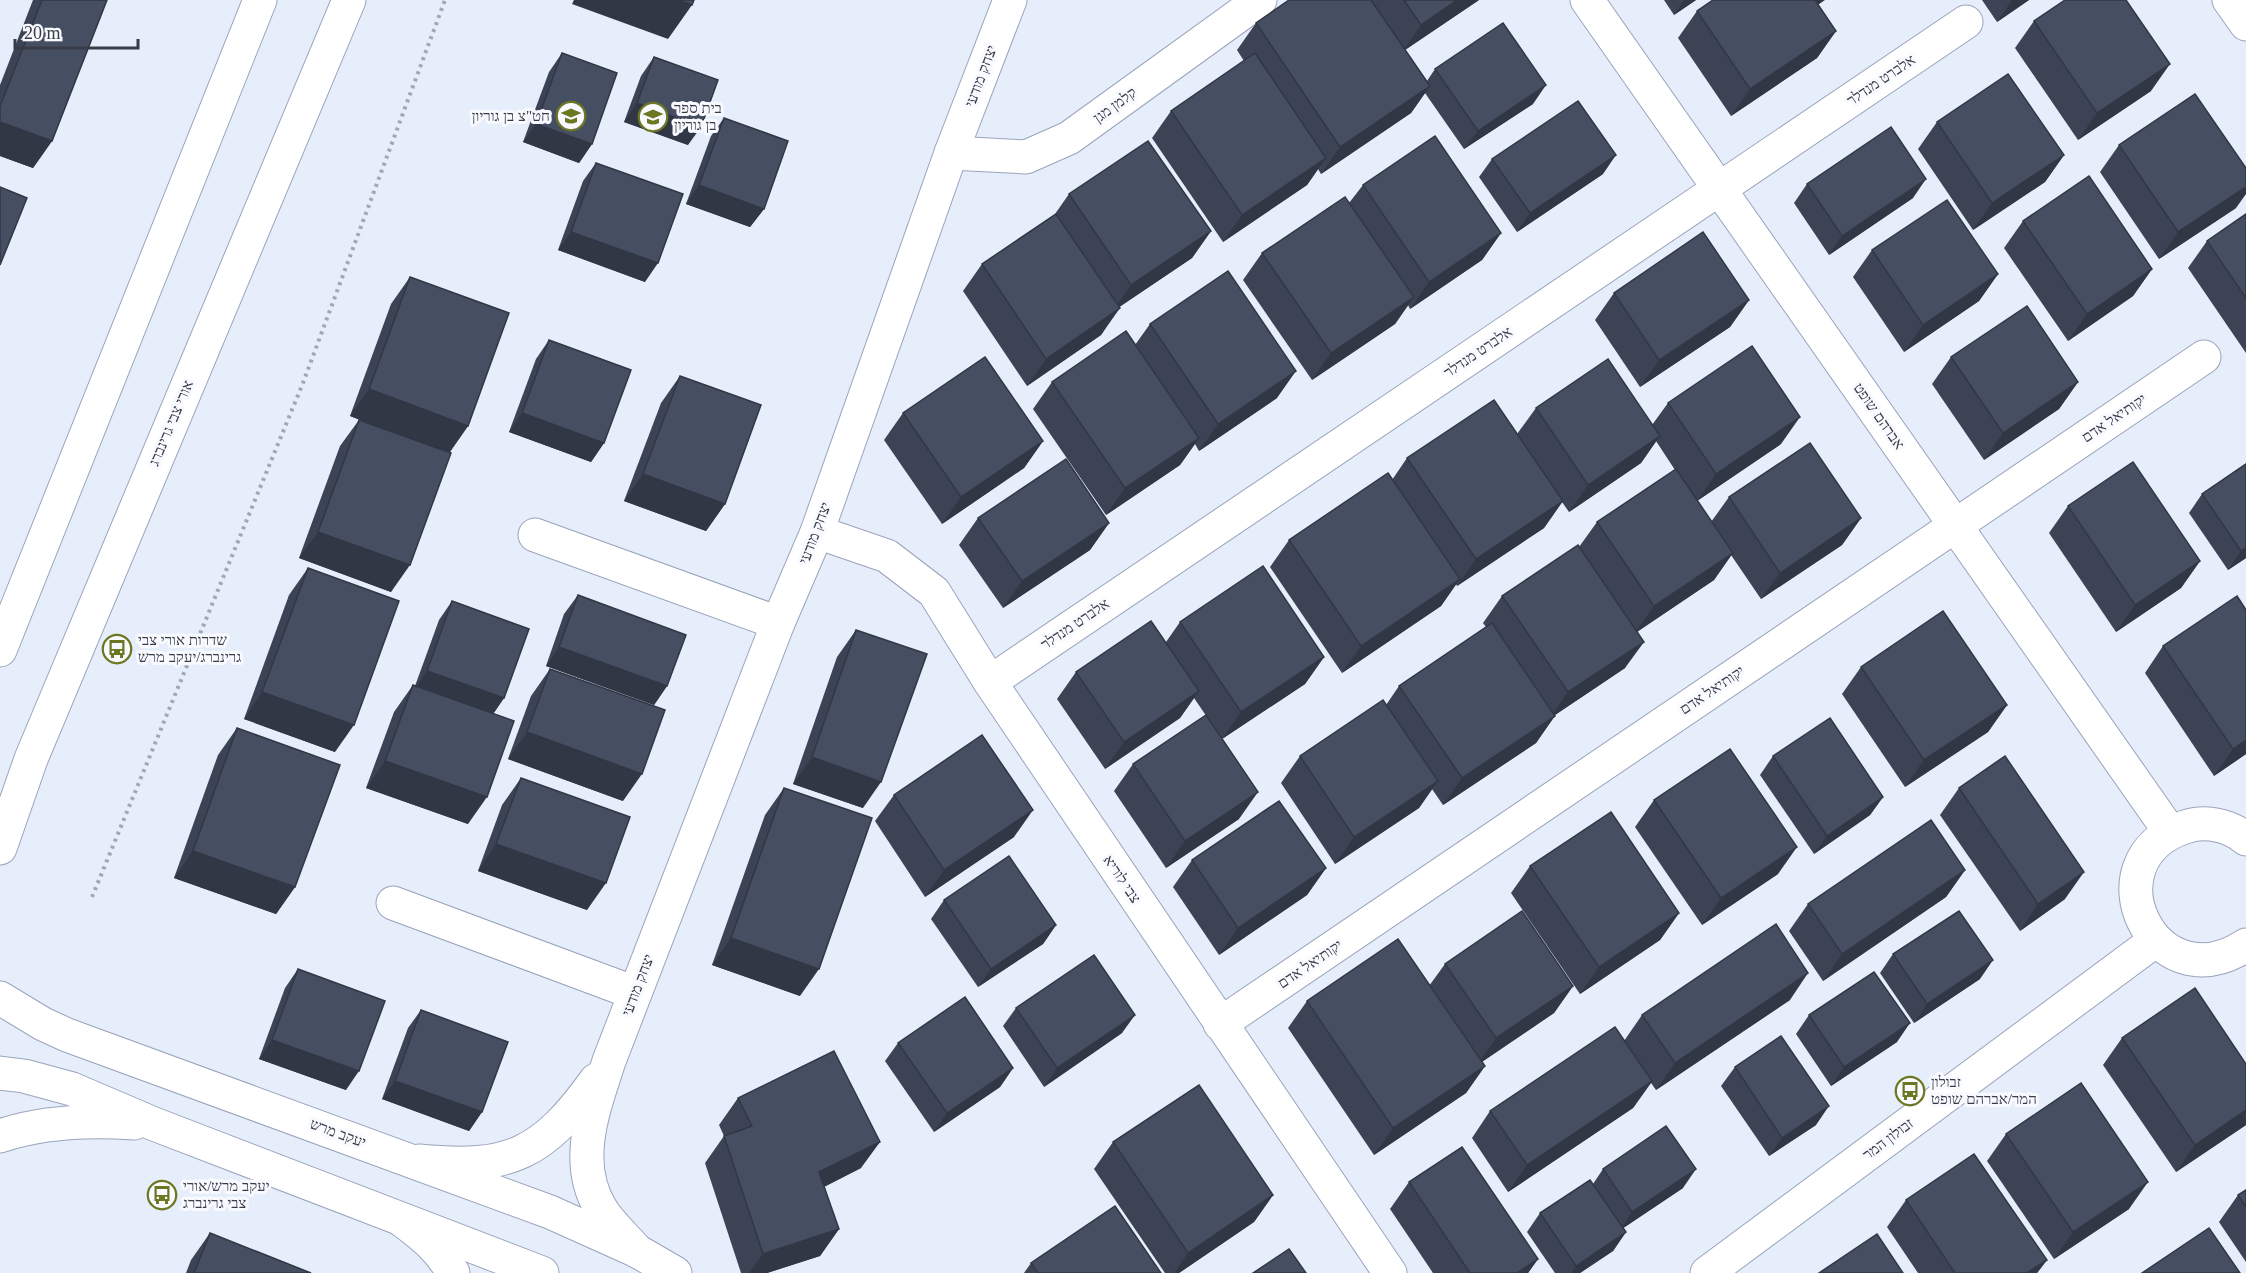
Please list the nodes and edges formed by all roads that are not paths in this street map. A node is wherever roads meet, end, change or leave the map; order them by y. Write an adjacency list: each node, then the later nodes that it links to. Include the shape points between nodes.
1 (260, 0): 16 (street)
2 (349, 0): 21 (street, אורי צבי גרינברג, via 31,759)
3 (1010, 0): 9 (street, יצחק מודעי)
4 (1260, 0): 9 (street, קלמן מגן, via 1069,138 1026,157)
5 (1587, 0): 10 (street, אברהם שופט)
6 (2229, 0): 8 (street)
7 (1966, 22): 10 (street, אלברט מנדלר)
8 (2246, 24)
9 (951, 153): 13 (street, יצחק מודעי)
10 (1720, 188): 12 (street, אברהם שופט); 17 (street, אלברט מנדלר)
11 (2204, 357): 12 (street, יקותיאל אדם)
12 (1956, 525): 19 (street, אברהם שופט); 27 (street, יקותיאל אדם)
13 (817, 532): 15 (street, יצחק מודעי); 17 (street, צבי לוריא, via 887,556 933,592)
14 (535, 535): 15 (street)
15 (778, 623): 25 (street, יצחק מודעי)
16 (0, 651)
17 (990, 682): 27 (street, צבי לוריא)
18 (2231, 821): 19 (street, via 2193,824); 20 (street)
19 (2170, 832): 23 (street, via 2142,862 2136,882 2136,903 2143,923)
20 (2246, 838)
21 (0, 848)
22 (393, 903): 25 (street)
23 (2156, 940): 24 (street, via 2173,953 2193,959 2214,959); 39 (street, זבולון המר)
24 (2246, 945)
25 (635, 993): 28 (street, יצחק מודעי)
26 (0, 998): 32 (street, יעקב מרש, via 67,1035)
27 (1220, 1024): 38 (street, צבי לוריא)
28 (609, 1061): 32 (street, יצחק מודעי, via 573,1112 530,1149 505,1159 478,1163); 34 (street, יצחק מודעי, via 588,1131 589,1184 601,1209)
29 (0, 1073): 30 (street, via 72,1089)
30 (154, 1124): 31 (street, via 68,1123); 33 (street)
31 (0, 1136)
32 (412, 1160): 34 (street, יעקב מרש, via 550,1212)
33 (400, 1218): 35 (street, via 444,1257); 36 (street)
34 (637, 1251): 37 (street, יעקב מרש)
35 (453, 1273)
36 (542, 1273)
37 (675, 1273)
38 (1390, 1273)
39 (1707, 1273)

